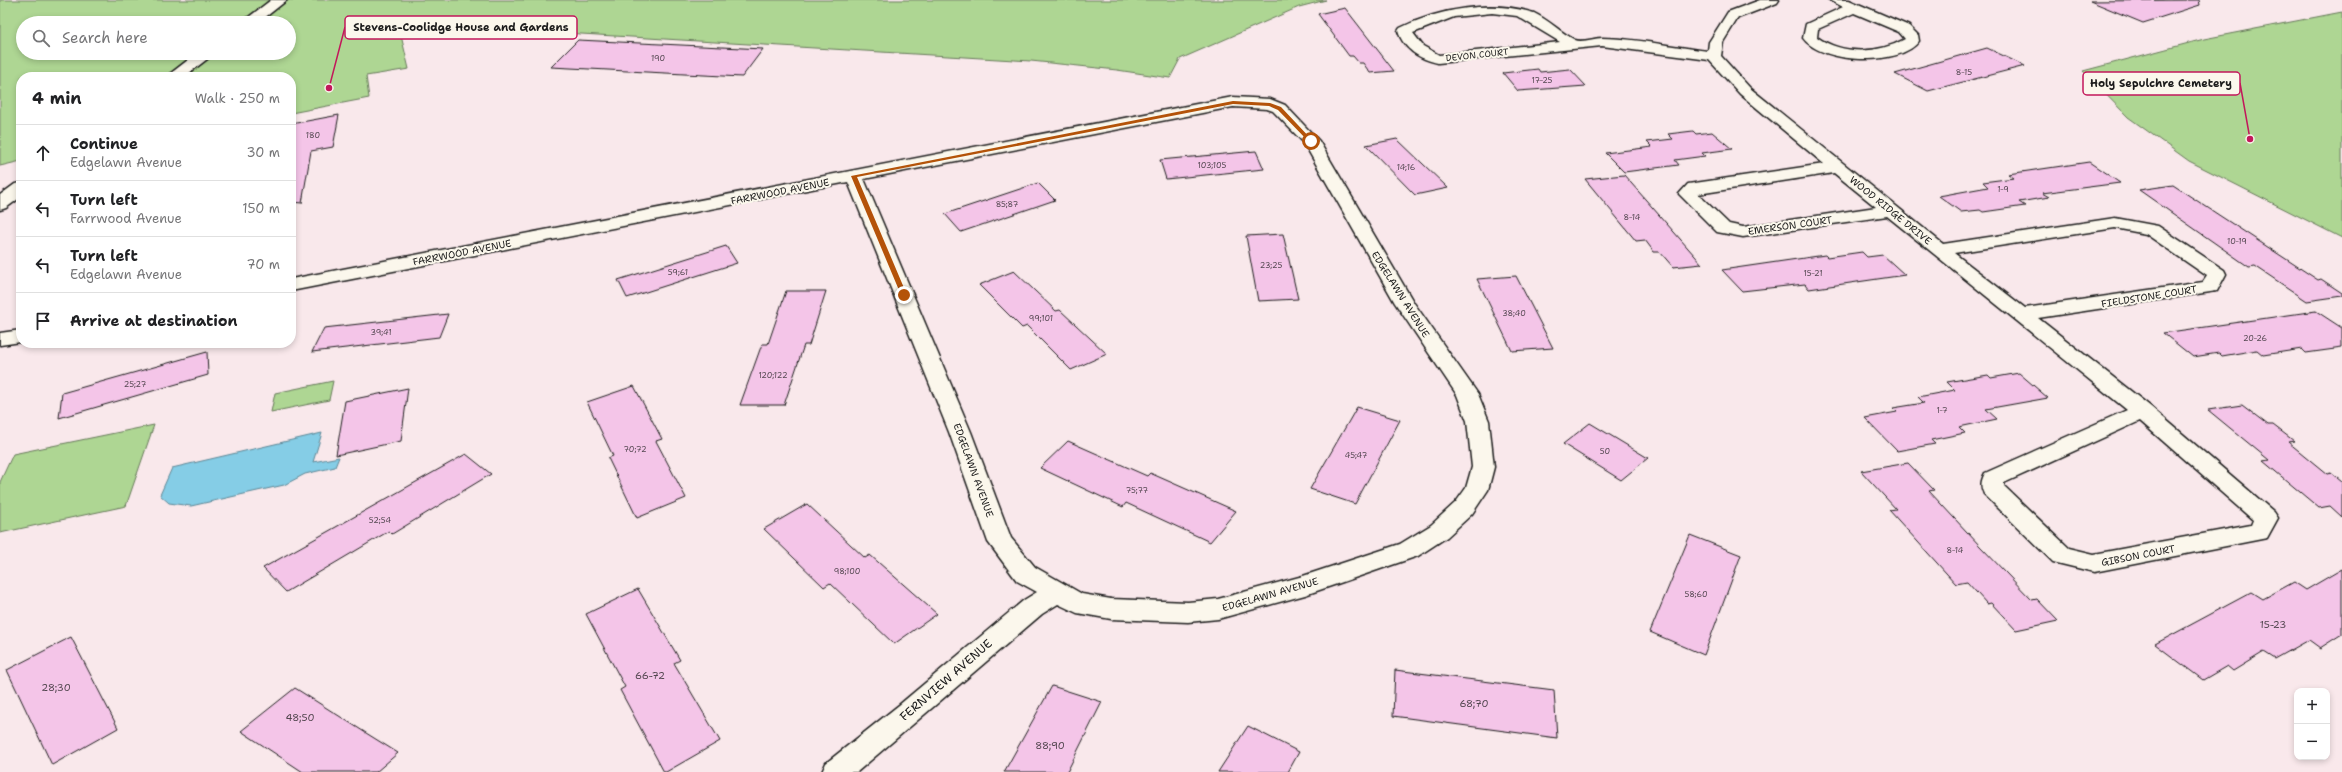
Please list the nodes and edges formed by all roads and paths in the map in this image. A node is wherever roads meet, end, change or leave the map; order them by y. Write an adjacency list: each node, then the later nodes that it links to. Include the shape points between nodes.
1 (280, 0): 5 (main road)
2 (1772, 0): 7 (street, via 1733,15 1716,42)
3 (1837, 0): 4 (street)
4 (1853, 8): 4 (street, via 1904,29 1911,35 1912,41 1903,48 1890,52 1861,55 1822,48 1810,38 1811,27)
5 (258, 16)
6 (1572, 44): 6 (street, DEVON COURT, via 1438,59 1423,53 1406,36 1405,31 1425,22 1464,12 1504,9 1534,19); 7 (street, DEVON COURT, via 1627,43)
7 (1713, 56): 11 (street, WOOD RIDGE DRIVE, via 1745,91)
8 (197, 60): 9 (main road)
9 (181, 72)
10 (1270, 104): 12 (street, FARRWOOD AVENUE, via 1248,102 1218,105); 22 (street, EDGELAWN AVENUE, via 1279,108 1311,141 1405,303 1467,394 1478,421 1481,444 1483,467 1476,490 1464,508 1439,531 1409,550 1305,585 1218,609 1159,612 1111,609 1077,602)
11 (1838, 167): 15 (street, WOOD RIDGE DRIVE); 15 (street, EMERSON COURT, via 1694,188 1688,194 1723,228 1743,232)
12 (854, 176): 17 (street, FARRWOOD AVENUE); 22 (street, EDGELAWN AVENUE, via 960,432 1000,542 1026,574)
13 (16, 192): 14 (main road)
14 (0, 204)
15 (1891, 210): 16 (street, WOOD RIDGE DRIVE)
16 (1939, 250): 18 (street, WOOD RIDGE DRIVE); 18 (street, FIELDSTONE COURT, via 2115,223 2152,230 2217,274 2210,287)
17 (296, 284)
18 (2020, 315): 21 (street, WOOD RIDGE DRIVE)
19 (16, 337): 20 (street)
20 (0, 340)
21 (2143, 412): 21 (street, GIBSON COURT, via 2266,518 2259,532 2094,563 2062,556 1992,488 1993,479 2113,423)
22 (1058, 592): 23 (street, FERNVIEW AVENUE, via 1032,607)
23 (836, 772)

